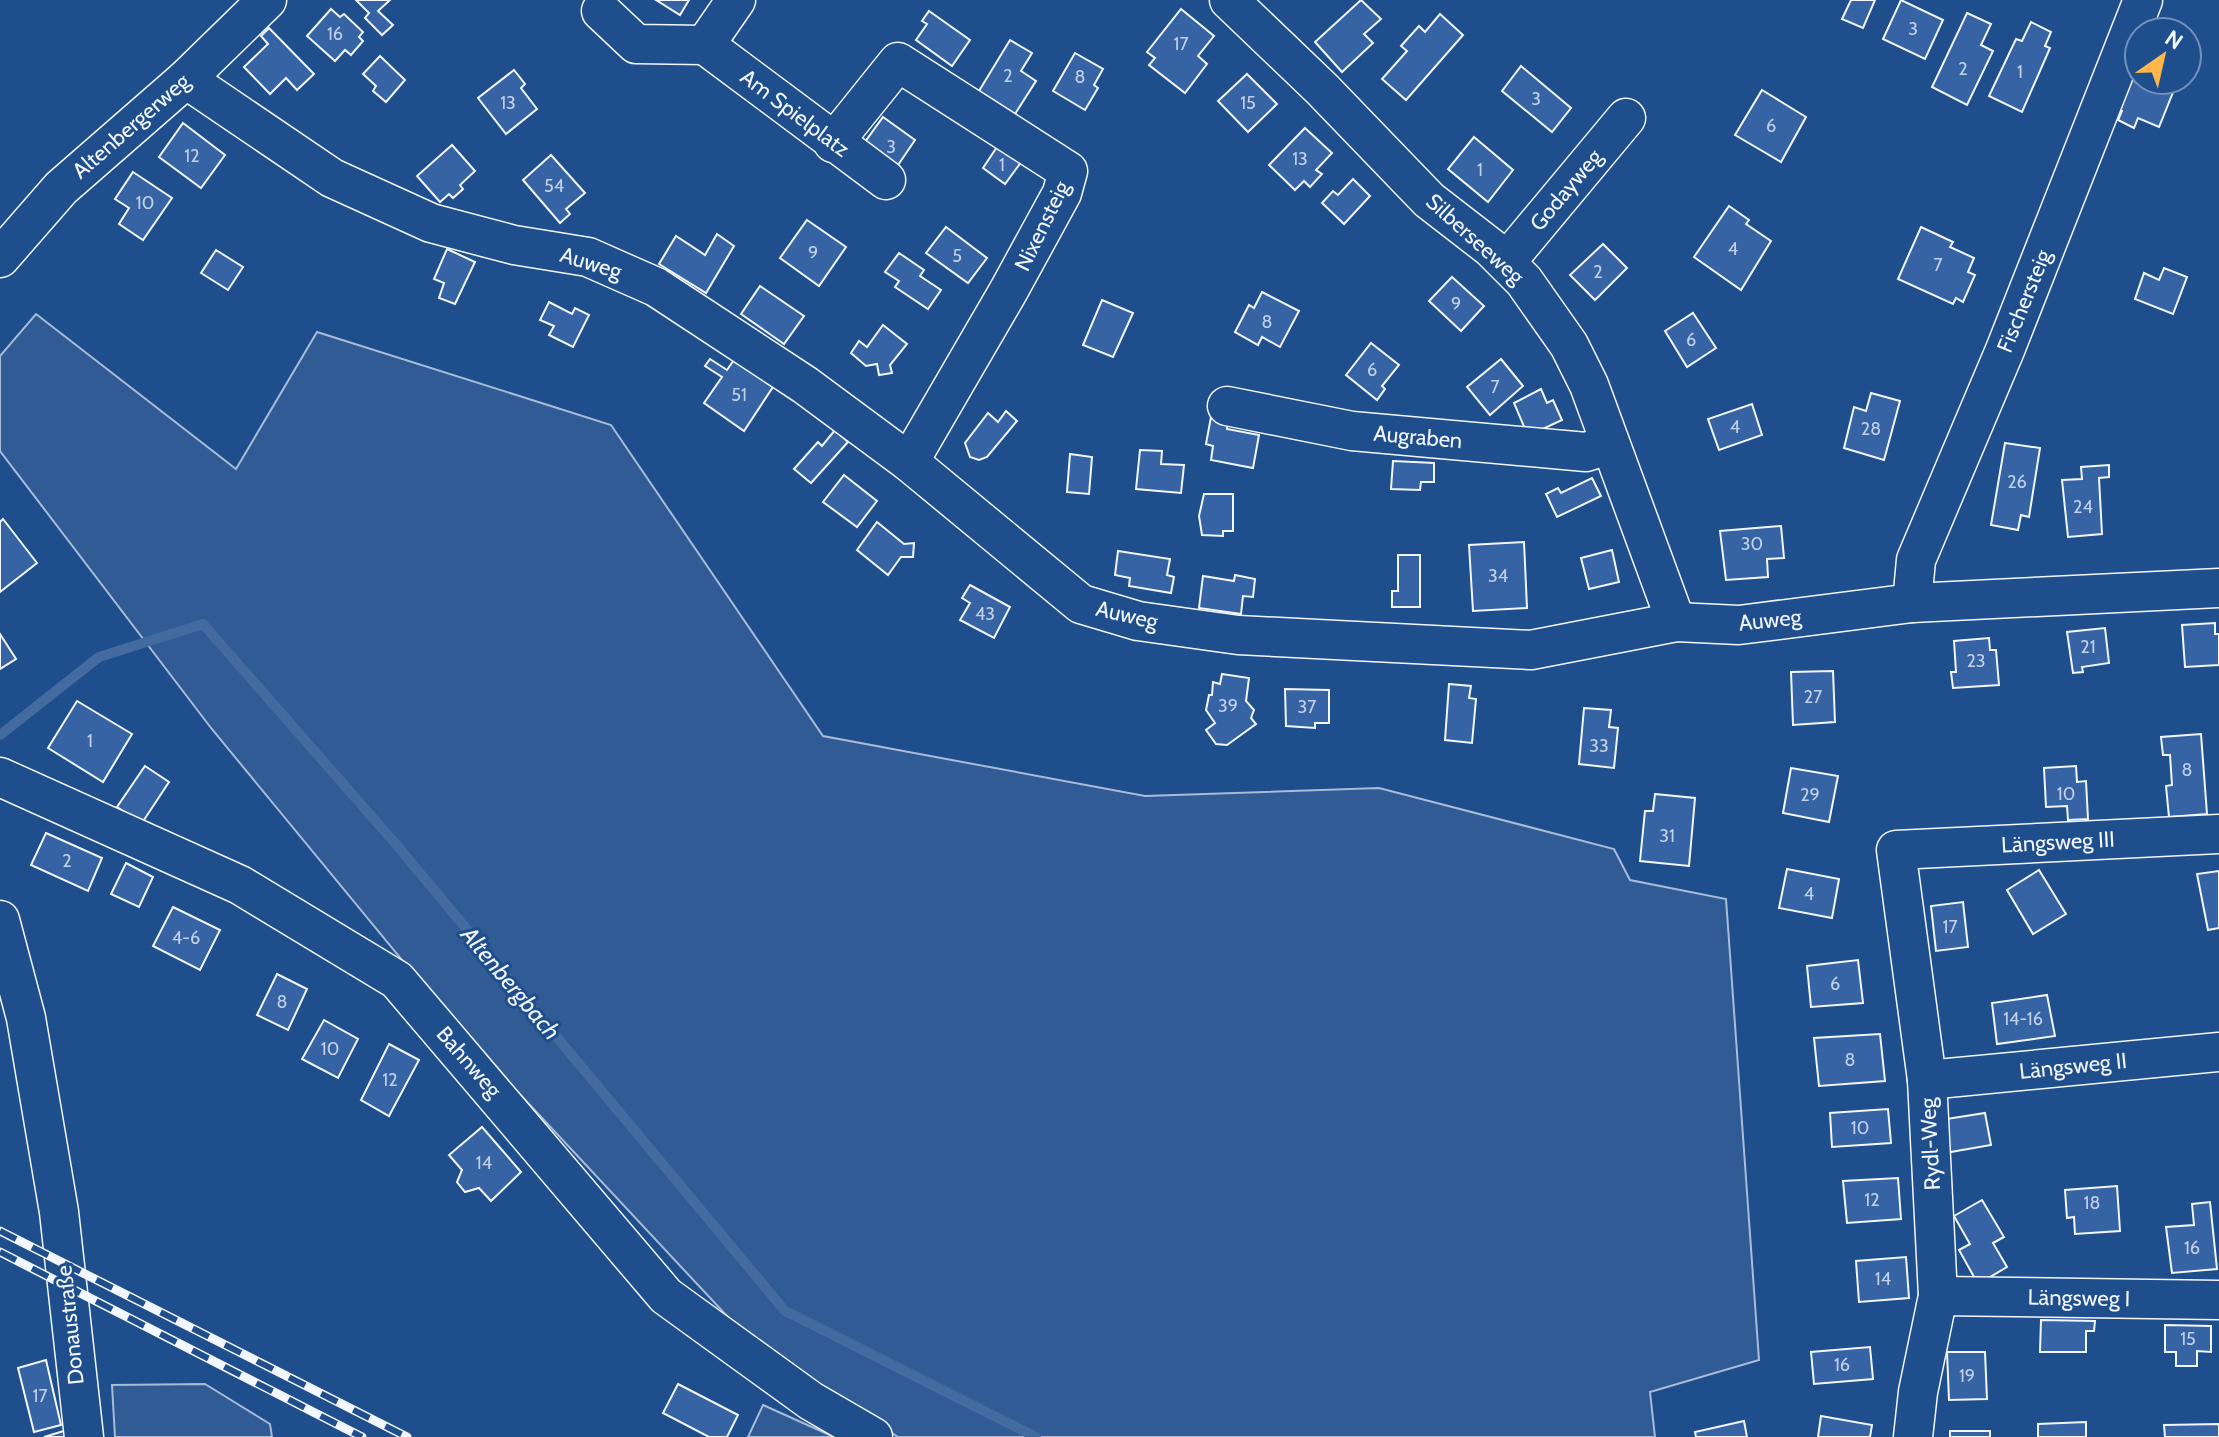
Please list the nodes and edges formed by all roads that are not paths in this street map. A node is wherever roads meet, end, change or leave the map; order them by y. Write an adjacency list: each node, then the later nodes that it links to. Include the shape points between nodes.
1 (267, 0): 7 (street, Altenbergerweg)
2 (736, 0): 6 (street)
3 (1229, 0): 12 (street, Silberseeweg, via 1429,200)
4 (2143, 0): 17 (street, Fischersteig, via 1916,560)
5 (601, 11): 6 (street, via 636,44)
6 (705, 45): 9 (street, Am Spielplatz)
7 (186, 79): 11 (street, Altenbergerweg, via 61,188); 15 (street, Auweg, via 332,178 416,216 514,245 588,257 656,287 805,385)
8 (1626, 118): 12 (street, Godayweg)
9 (833, 143): 10 (street, Am Spielplatz); 15 (street, Nixensteig, via 898,62 1068,171 1062,193)
10 (886, 180)
11 (0, 258)
12 (1506, 262): 14 (street, Silberseeweg, via 1569,345)
13 (1227, 406): 14 (street, Augraben, via 1352,431 1586,452)
14 (1610, 444): 18 (street, Silberseeweg)
15 (909, 462): 18 (street, Auweg, via 1081,604 1138,621 1238,635 1531,650)
16 (2219, 588): 17 (street, Auweg)
17 (1912, 603): 18 (street, Auweg, via 1739,625)
18 (1676, 622)
19 (0, 777): 28 (street, Bahnweg, via 240,885 397,980 666,1296 811,1401)
20 (2219, 834): 21 (street, Längsweg III)
21 (1896, 850): 24 (street, Rydl-Weg)
22 (0, 920): 27 (street, Donaustraße, via 26,1018 59,1212)
23 (2219, 1052): 24 (street, Längsweg II)
24 (1927, 1080): 25 (street, Rydl-Weg)
25 (1938, 1296): 26 (street, Längsweg I); 29 (street, Rydl-Weg)
26 (2219, 1300)
27 (84, 1437)
28 (873, 1437)
29 (1913, 1437)

